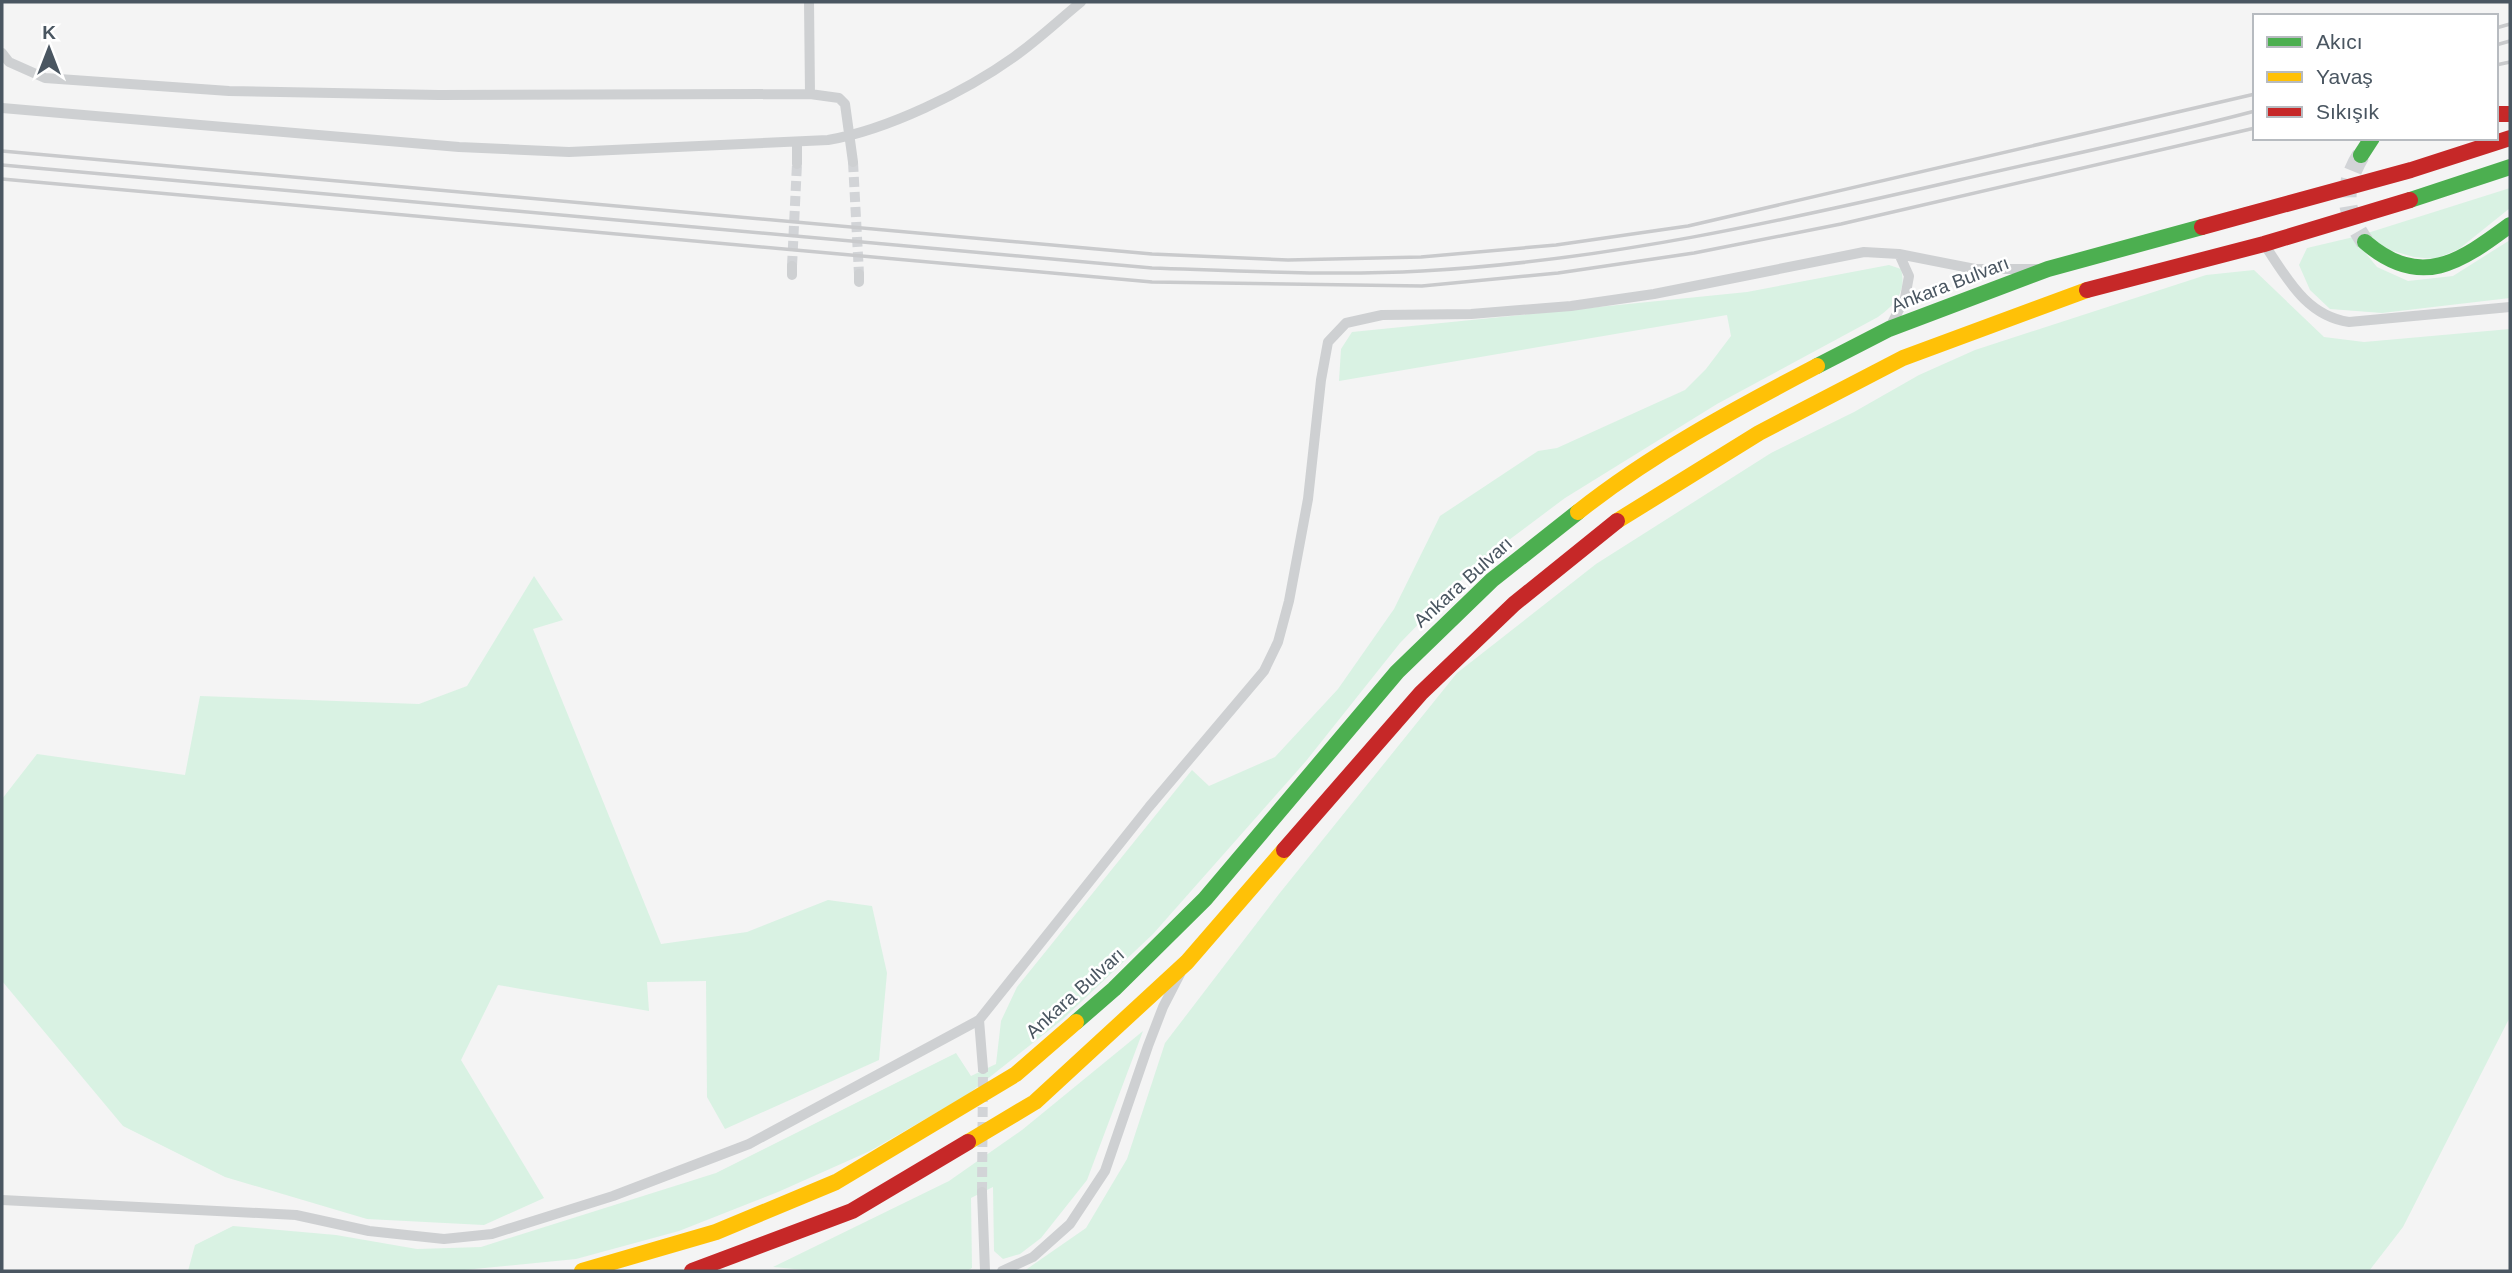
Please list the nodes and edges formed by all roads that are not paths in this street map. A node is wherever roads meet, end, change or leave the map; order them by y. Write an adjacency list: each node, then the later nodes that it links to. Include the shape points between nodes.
1 (810, 2): 4 (street)
2 (1082, 2): 6 (street, via 1015,57 965,87)
3 (2, 53): 4 (street, via 9,62 45,78 229,91)
4 (810, 93): 6 (street, via 839,98 845,104)
5 (2, 108): 9 (street, via 459,147 569,152)
6 (851, 136): 9 (street); 11 (street)
7 (2510, 138): 18 (main road, Ankara Bulvarı, via 2411,170)
8 (2371, 140): 10 (main road)
9 (797, 142): 12 (street)
10 (2361, 155)
11 (853, 162)
12 (797, 164)
13 (2510, 167): 16 (main road)
14 (2510, 225): 15 (main road, via 2456,261 2435,267 2392,263)
15 (2365, 242)
16 (2264, 244): 19 (street, via 2296,291 2332,320); 21 (main road, via 2073,294 1903,358 1759,433 1620,518 1514,604 1421,694)
17 (1899, 254): 18 (street, via 1975,269); 20 (street, via 1909,276 1905,298); 22 (street, via 1864,253 1571,306 1382,315 1346,323 1328,342 1308,499 1289,601 1264,671)
18 (2048, 269): 20 (main road, Ankara Bulvarı)
19 (2510, 307)
20 (1889, 329): 26 (main road, Ankara Bulvarı, via 1729,412 1600,494 1492,580 1397,673 1205,899 1114,989 1016,1073 836,1182 716,1231)
21 (1187, 962): 27 (main road, via 1034,1102 852,1211); 29 (street, via 1163,1007 1105,1171 1070,1224 1033,1257)
22 (979, 1020): 23 (street); 25 (street, via 749,1143 613,1196 492,1234 444,1239 369,1231 296,1215)
23 (983, 1069)
24 (982, 1192): 28 (street)
25 (2, 1200)
26 (582, 1271)
27 (692, 1271)
28 (985, 1271)
29 (1002, 1271)

